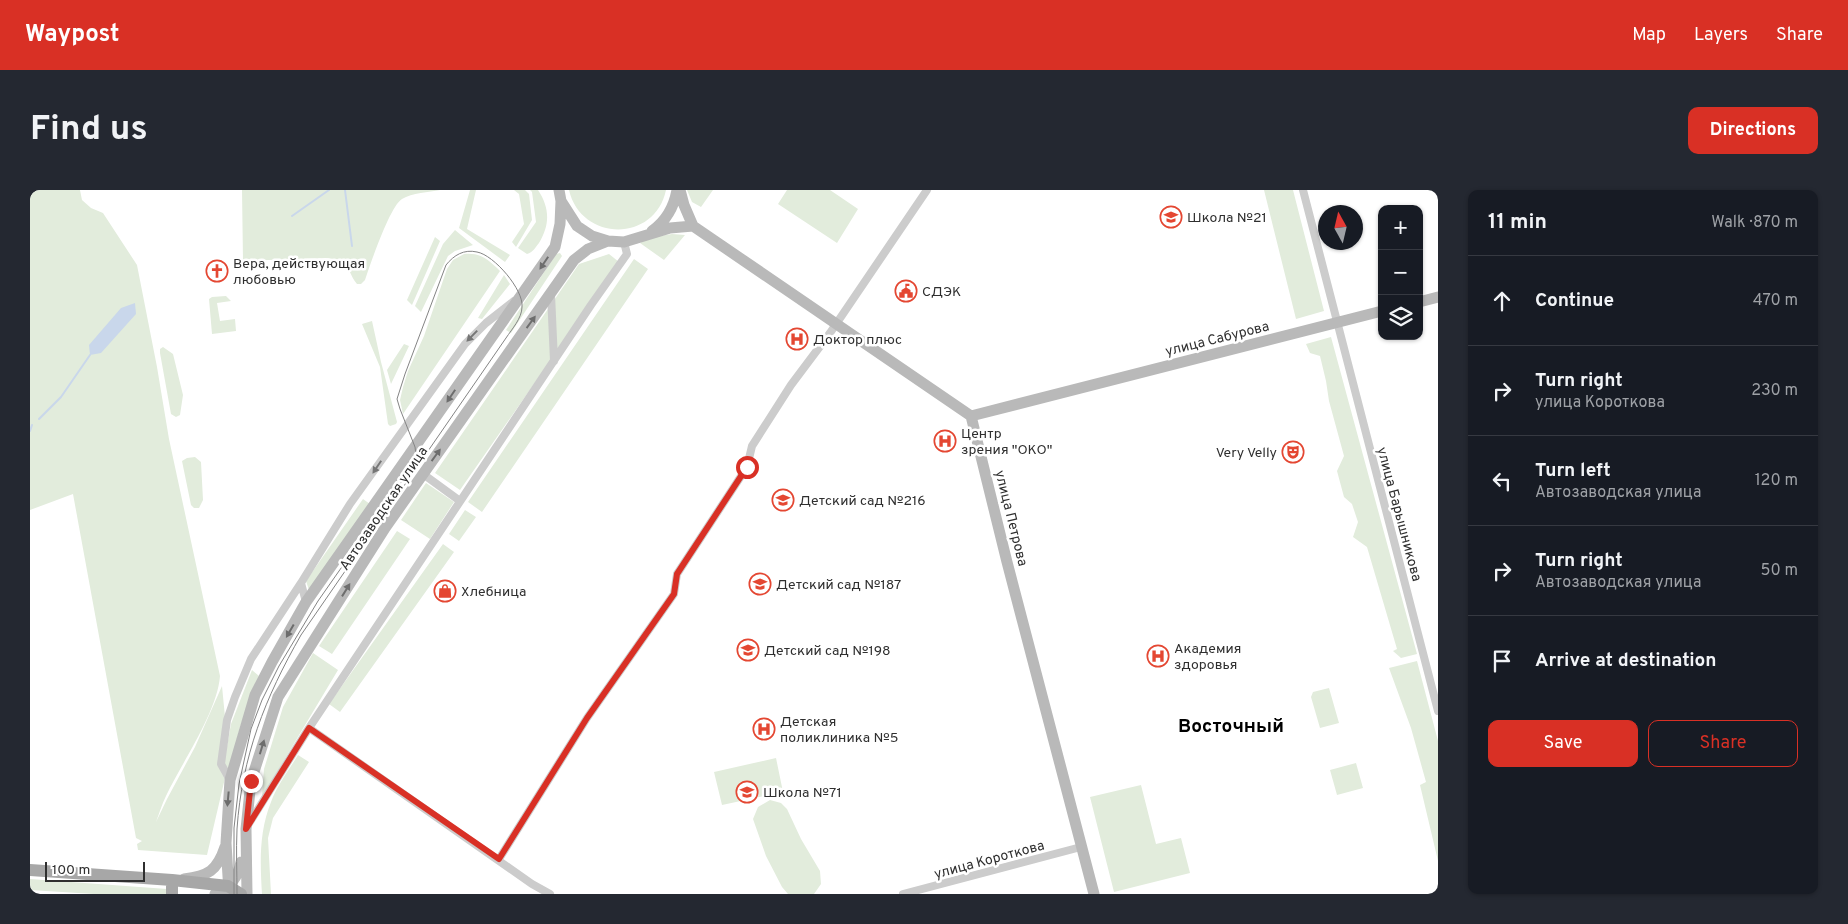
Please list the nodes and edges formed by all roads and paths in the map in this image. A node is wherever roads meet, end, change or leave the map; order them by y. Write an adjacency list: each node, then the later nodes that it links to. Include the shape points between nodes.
1 (678, 190): 5 (main road); 6 (main road, via 669,213)
2 (927, 190): 17 (street)
3 (1303, 190): 16 (street)
4 (558, 194): 7 (main road, via 577,226); 9 (main road, Автозаводская улица, via 560,224)
5 (693, 226): 6 (main road); 17 (main road)
6 (646, 235): 8 (main road)
7 (608, 241): 8 (main road); 10 (main road, Автозаводская улица, via 588,249)
8 (624, 242): 18 (street, via 628,254)
9 (555, 247): 10 (main road); 11 (main road, Автозаводская улица, one-way to 11)
10 (574, 260): 12 (main road, Автозаводская улица)
11 (523, 294): 22 (street, Автозаводская улица, one-way to 22, via 465,344 350,504); 23 (main road, Автозаводская улица, one-way to 23)
12 (551, 294): 18 (street); 20 (main road, Автозаводская улица, one-way to 12)
13 (1438, 297): 14 (main road)
14 (1423, 301)
15 (1378, 312): 16 (main road, улица Сабурова)
16 (1337, 323): 19 (main road, улица Сабурова); 24 (street, улица Барышникова)
17 (836, 324): 19 (main road); 31 (street, via 752,446 747,467 677,574 674,594 587,718)
18 (554, 361): 21 (street)
19 (971, 416): 30 (main road, улица Петрова)
20 (423, 474): 21 (street); 28 (main road, Автозаводская улица, one-way to 20, via 251,781 278,697)
21 (460, 501): 25 (street)
22 (301, 583): 23 (street); 26 (street, Автозаводская улица, via 251,659 235,697 221,764)
23 (306, 602): 26 (main road, Автозаводская улица, one-way to 26, via 254,699)
24 (1438, 711)
25 (309, 728): 28 (street); 31 (street)
26 (230, 780): 27 (main road, Автозаводская улица, one-way to 27)
27 (226, 828): 28 (main road); 29 (main road, Автозаводская улица)
28 (246, 829): 34 (main road, via 239,870); 38 (main road, Автозаводская улица)
29 (226, 843): 33 (main road, via 212,871 199,877); 34 (main road, Автозаводская улица)
30 (1081, 847): 40 (street, улица Короткова); 41 (main road, улица Петрова)
31 (499, 859): 39 (street)
32 (30, 870): 33 (main road)
33 (172, 880): 34 (main road); 35 (main road)
34 (228, 885): 36 (main road); 37 (main road)
35 (172, 894)
36 (215, 894)
37 (241, 894)
38 (247, 894)
39 (550, 894)
40 (903, 894)
41 (1094, 894)

